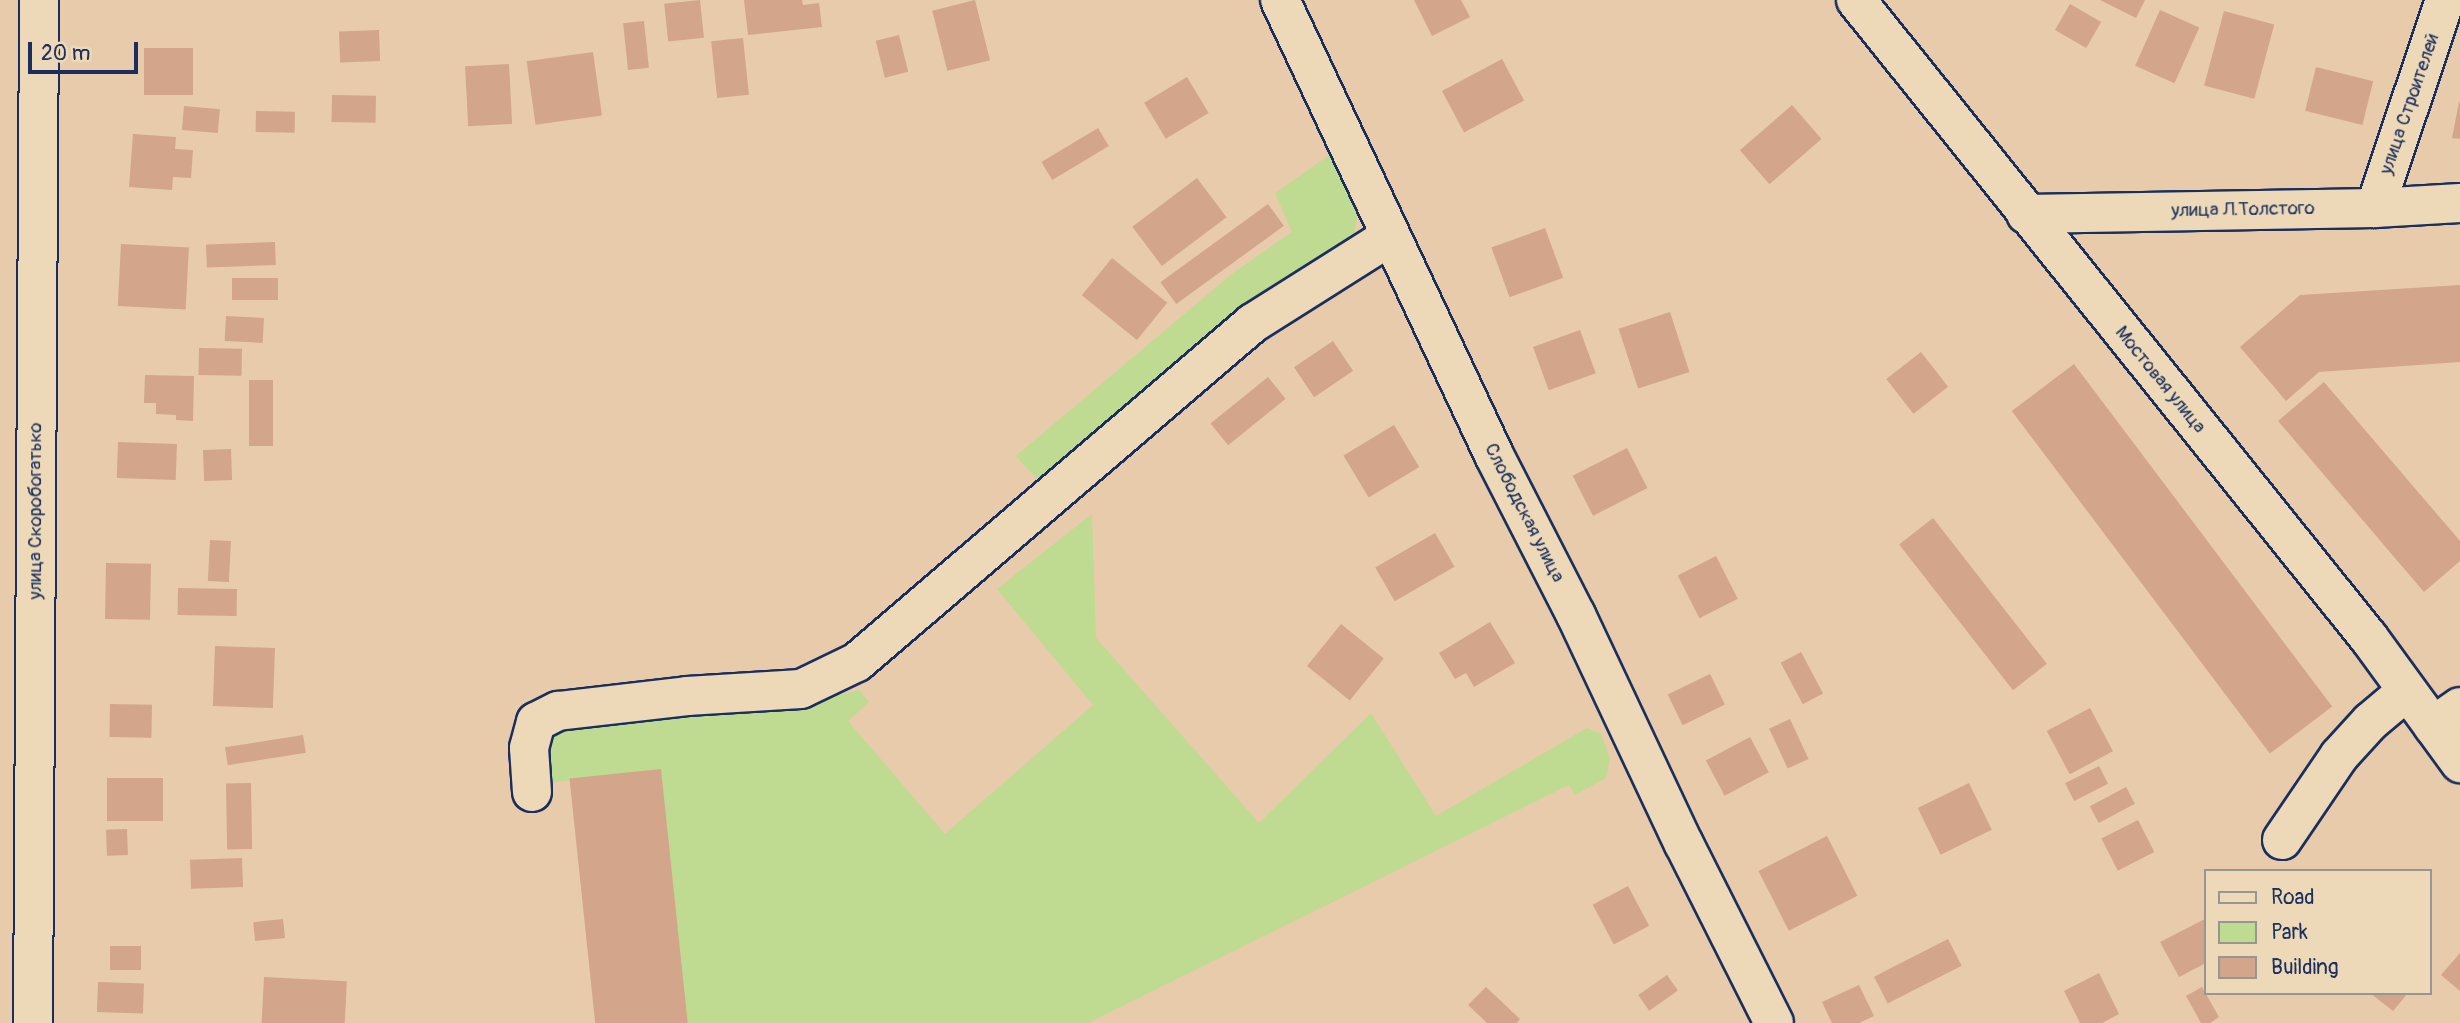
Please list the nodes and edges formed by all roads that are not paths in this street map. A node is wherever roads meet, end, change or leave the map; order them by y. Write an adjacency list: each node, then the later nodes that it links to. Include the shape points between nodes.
1 (39, 0): 14 (street, улица Скоробогатько)
2 (1280, 0): 8 (street, Слободская улица)
3 (1856, 0): 7 (street, Мостовая улица)
4 (2445, 0): 6 (street, улица Строителей)
5 (2460, 203): 6 (street, улица Л.Толстого)
6 (2375, 208): 7 (street, улица Л.Толстого)
7 (2026, 214): 9 (street, Мостовая улица)
8 (1389, 237): 12 (street, via 1253,323 857,662 801,689 558,711 536,722 529,748); 15 (street, Слободская улица)
9 (2407, 691): 10 (street, Мостовая улица); 13 (street, via 2339,756)
10 (2446, 717): 11 (street, Мостовая улица)
11 (2460, 763)
12 (531, 792)
13 (2282, 840)
14 (33, 1023)
15 (1774, 1023)

